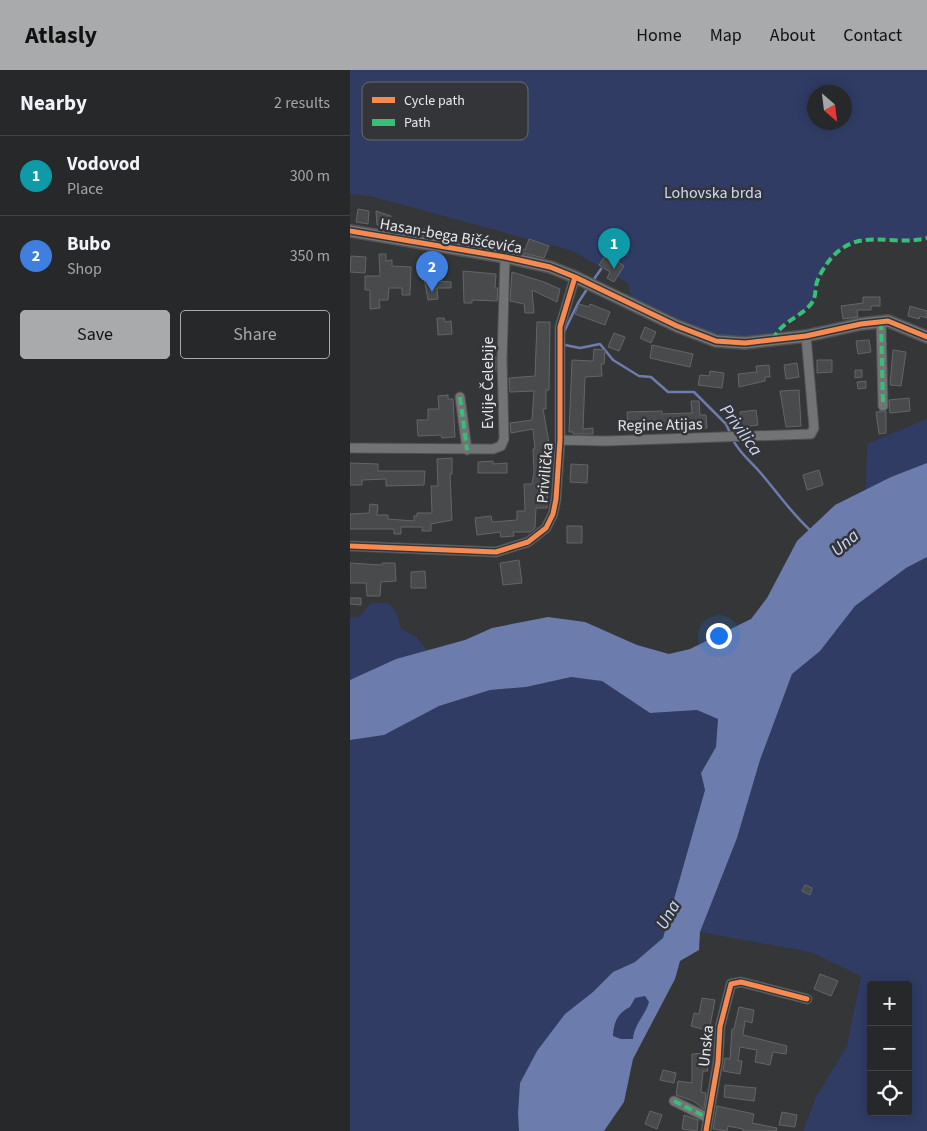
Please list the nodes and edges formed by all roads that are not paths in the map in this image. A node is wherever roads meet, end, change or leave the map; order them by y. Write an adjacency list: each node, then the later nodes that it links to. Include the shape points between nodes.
1 (350, 231): 2 (street, Hasan-bega Bišćevića)
2 (505, 257): 3 (street, Hasan-bega Bišćevića); 11 (street, Evlije Čelebije, via 504,439 501,446 493,450)
3 (575, 277): 5 (street, Hasan-bega Bišćevića, via 716,341 745,343); 9 (street, Privilička, via 560,327)
4 (881, 322): 5 (street); 6 (street, via 897,324); 8 (street)
5 (806, 336): 9 (street, Regine Atijas, via 814,428 811,434)
6 (927, 337)
7 (460, 397): 11 (street)
8 (883, 406)
9 (560, 440): 12 (street, Privilička, via 554,514 546,528 528,542 496,552)
10 (350, 448): 11 (street, Evlije Čelebije)
11 (467, 450)
12 (350, 546)
13 (807, 1000): 15 (street, Unska, via 741,982 731,984 720,1028 718,1062)
14 (674, 1101): 15 (street)
15 (708, 1118): 16 (street, Unska)
16 (706, 1131)

